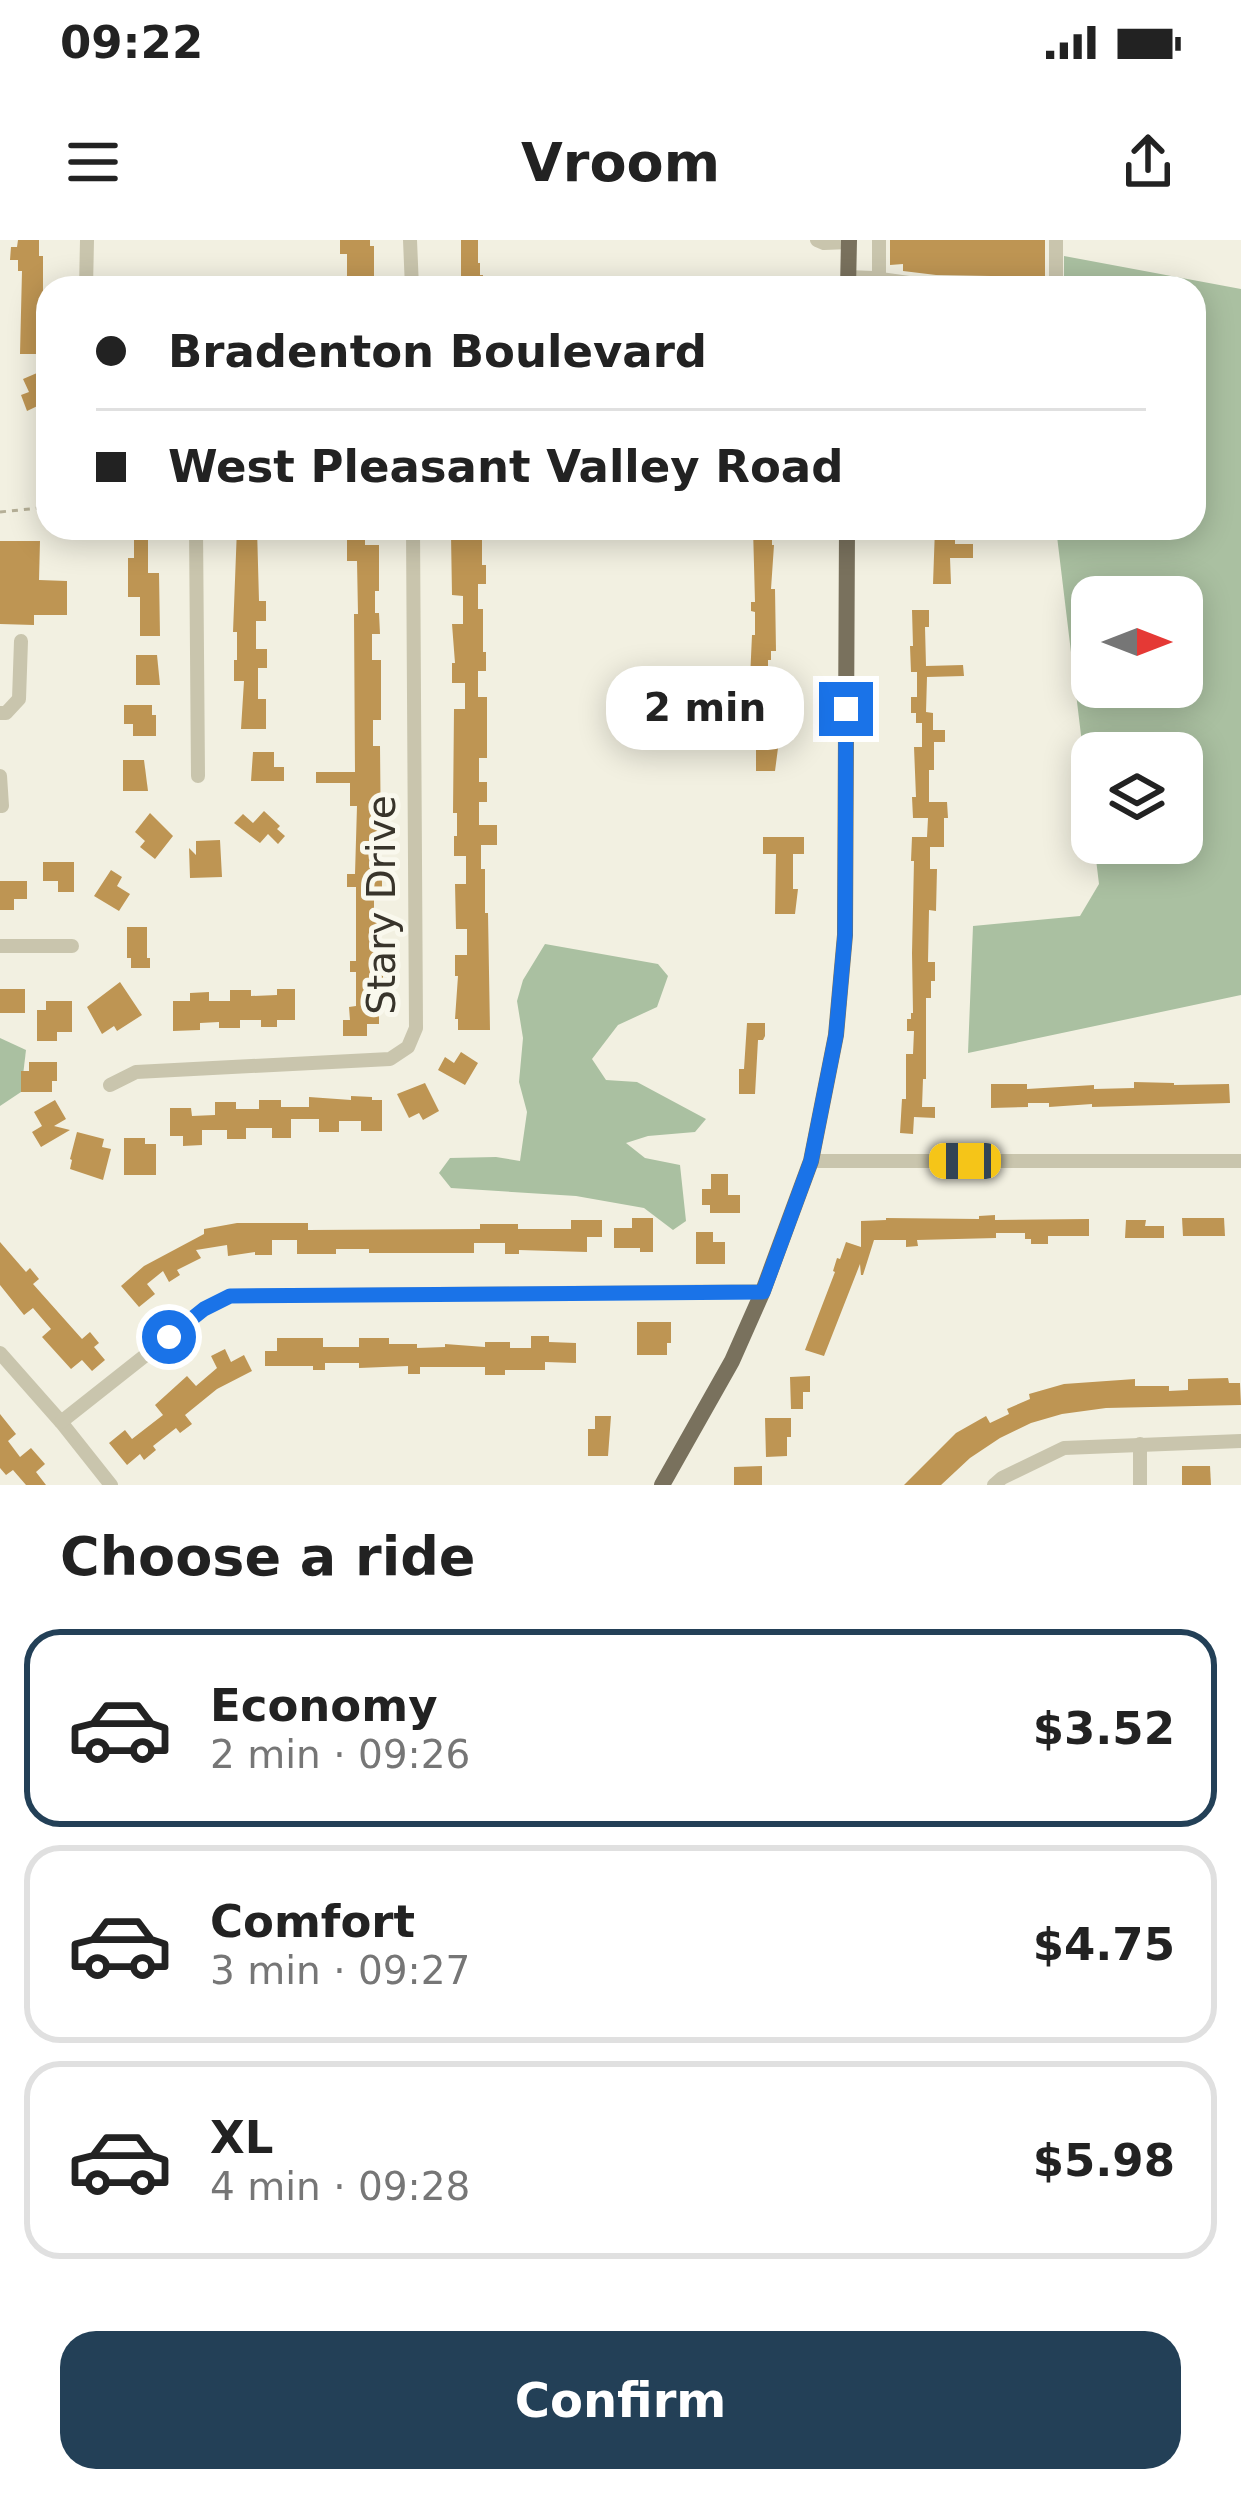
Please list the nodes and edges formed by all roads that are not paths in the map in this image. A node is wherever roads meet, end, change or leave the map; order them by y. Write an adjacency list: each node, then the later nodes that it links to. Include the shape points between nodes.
1 (87, 240): 7 (street)
2 (410, 240): 8 (street)
3 (817, 240): 6 (street)
4 (879, 240): 10 (street)
5 (1056, 240): 11 (street)
6 (849, 241): 9 (main road)
7 (86, 276)
8 (412, 276)
9 (848, 276)
10 (879, 276)
11 (1056, 276)
12 (196, 540): 18 (street)
13 (413, 540): 22 (street, Stary Drive, via 416,1028 408,1046 390,1059 136,1072)
14 (847, 540): 23 (main road, via 845,935)
15 (21, 641): 16 (street, via 19,699)
16 (0, 713)
17 (0, 776): 19 (street)
18 (198, 776)
19 (0, 806)
20 (0, 946): 21 (street)
21 (72, 946)
22 (110, 1085)
23 (811, 1161): 24 (street); 25 (main road)
24 (1241, 1162)
25 (763, 1292): 27 (street, via 230,1296); 31 (main road)
26 (0, 1353): 27 (street)
27 (61, 1422): 30 (street)
28 (1241, 1441): 29 (street)
29 (1139, 1444): 32 (street, via 1064,1448); 33 (street)
30 (111, 1485)
31 (662, 1485)
32 (994, 1485)
33 (1141, 1485)

